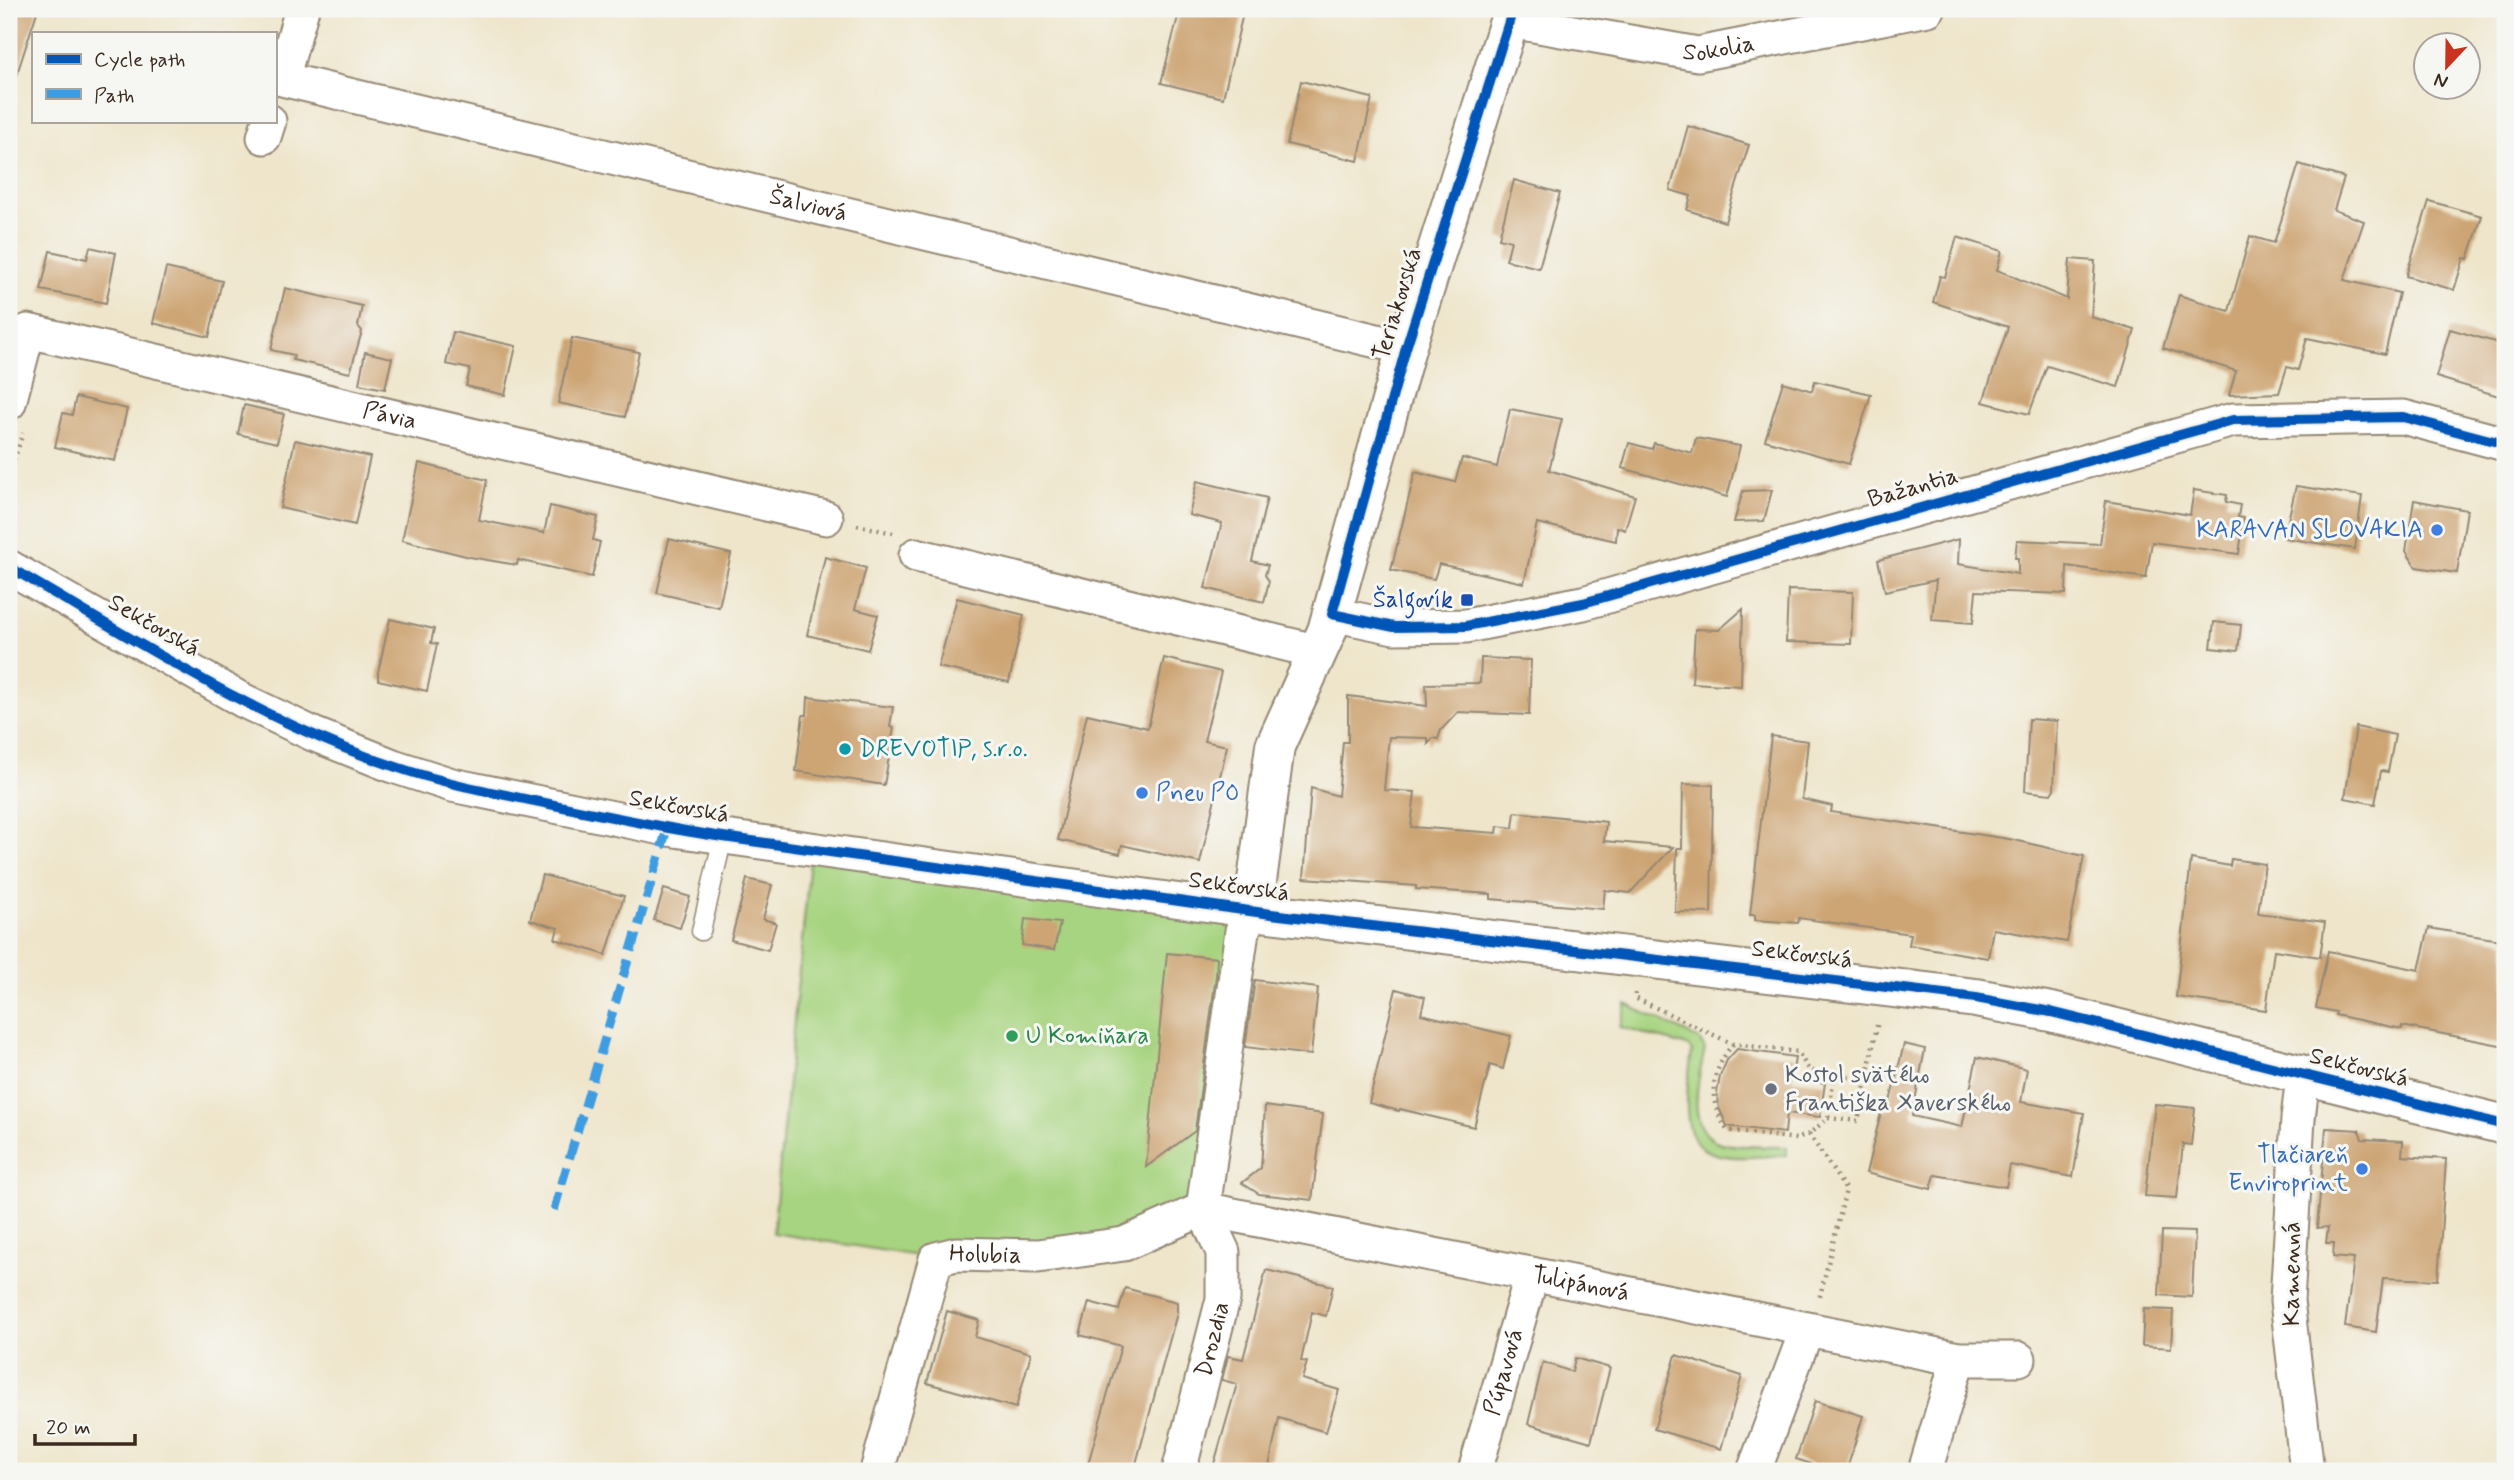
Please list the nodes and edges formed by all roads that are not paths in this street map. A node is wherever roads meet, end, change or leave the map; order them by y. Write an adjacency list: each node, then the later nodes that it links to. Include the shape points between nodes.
1 (303, 9): 4 (street, Šalviová)
2 (1928, 9): 3 (street, Sokolia, via 1698,54)
3 (1507, 13): 5 (street, Teriakovská)
4 (278, 90): 5 (street, Šalviová)
5 (1406, 348): 11 (street, Teriakovská)
6 (9, 403): 8 (street, Pávia, via 28,331)
7 (2505, 444): 11 (street, Bažantia, via 2403,417 2233,420 1583,603 1466,626 1394,627)
8 (826, 518)
9 (916, 555): 12 (street)
10 (9, 567): 13 (street, Sekčovská, via 242,700 393,766 452,785)
11 (1332, 614): 12 (street, Teriakovská)
12 (1319, 652): 14 (street, Teriakovská, via 1275,746)
13 (723, 837): 14 (street, Sekčovská); 15 (lane)
14 (1252, 911): 16 (street, Sekčovská, via 1976,998); 18 (street, Sekčovská, via 1242,931)
15 (701, 930)
16 (2303, 1076): 17 (street, Sekčovská); 28 (street, Kamenná, via 2287,1301)
17 (2505, 1125)
18 (1203, 1209): 19 (street, Tulipánová); 23 (street, Holubia, via 1124,1244 1038,1256 956,1254 936,1259); 24 (street, Drozdia, via 1223,1252 1223,1299)
19 (1532, 1274): 20 (street, Tulipánová); 25 (street, Púpavová)
20 (1810, 1329): 21 (street, Tulipánová); 26 (street)
21 (1958, 1359): 22 (street, Tulipánová); 27 (street)
22 (2019, 1359)
23 (877, 1471)
24 (1179, 1471)
25 (1475, 1471)
26 (1754, 1471)
27 (1925, 1471)
28 (2307, 1471)

